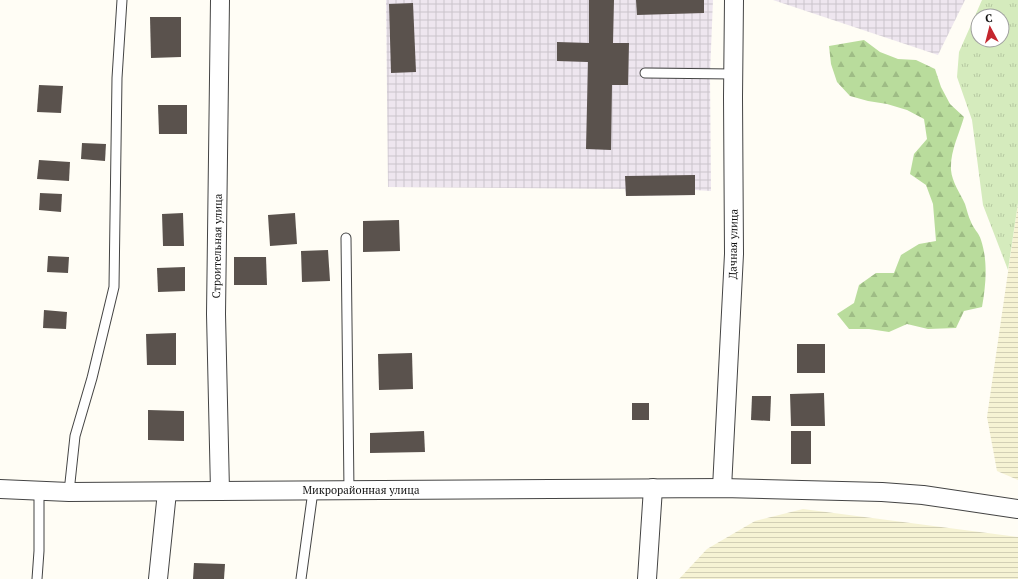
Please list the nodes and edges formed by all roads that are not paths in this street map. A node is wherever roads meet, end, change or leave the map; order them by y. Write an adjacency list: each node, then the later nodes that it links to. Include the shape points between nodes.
1 (122, 0): 14 (lane, via 116,78 114,287 75,436)
2 (220, 0): 12 (street, Строительная улица, via 216,314)
3 (734, 0): 5 (street, Дачная улица)
4 (644, 73): 5 (lane)
5 (733, 74): 8 (street, Дачная улица, via 734,254)
6 (346, 238): 10 (lane)
7 (653, 488): 8 (street, Микрорайонная улица); 10 (street, Микрорайонная улица); 20 (street)
8 (722, 488): 16 (street, Микрорайонная улица, via 923,495)
9 (0, 489): 11 (street, Микрорайонная улица)
10 (349, 490): 13 (street, Микрорайонная улица)
11 (39, 491): 14 (street, Микрорайонная улица); 17 (lane)
12 (220, 491): 13 (street, Микрорайонная улица); 15 (street, Микрорайонная улица)
13 (313, 491): 19 (lane)
14 (69, 492): 15 (street, Микрорайонная улица)
15 (167, 492): 18 (street)
16 (1018, 509)
17 (37, 579)
18 (158, 579)
19 (301, 579)
20 (647, 579)

